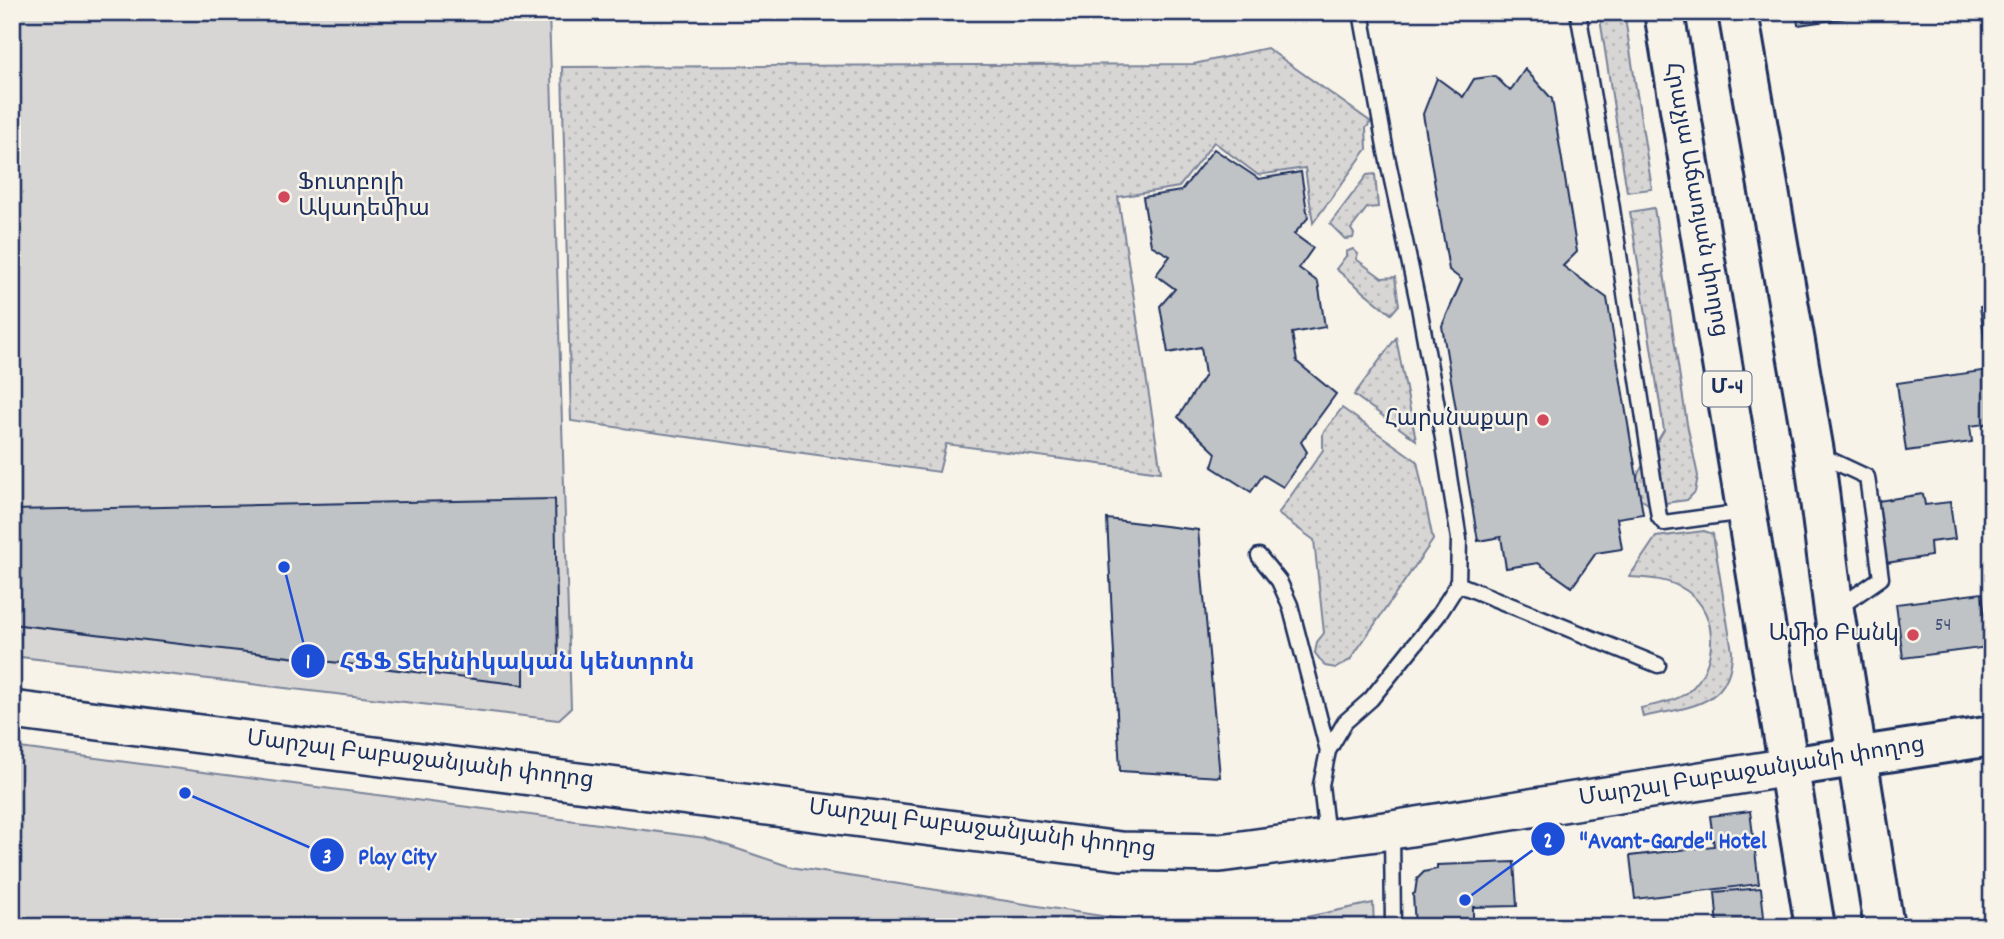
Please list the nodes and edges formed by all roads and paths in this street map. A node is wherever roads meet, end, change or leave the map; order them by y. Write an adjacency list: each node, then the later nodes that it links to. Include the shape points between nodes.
1 (1361, 12): 8 (lane, via 1443,439 1459,539)
2 (1578, 12): 6 (lane, via 1659,517 1664,523)
3 (1664, 12): 6 (main road, Հրաչյա Աճառյան փողոց / Մ-4)
4 (1738, 12): 5 (main road)
5 (1814, 452): 9 (main road); 9 (lane, via 1867,477 1881,578)
6 (1748, 512): 15 (main road, Հրաչյա Աճառյան փողոց / Մ-4)
7 (1259, 556): 13 (lane, via 1279,580 1290,605)
8 (1458, 584): 10 (lane); 13 (lane, via 1371,699 1345,722)
9 (1834, 611): 14 (main road)
10 (1658, 665)
11 (12, 710): 17 (street, Մարշալ Բաբաջանյանի փողոց, via 1121,851 1220,853)
12 (1992, 736): 14 (main road, Մարշալ Բաբաջանյանի փողոց)
13 (1328, 751): 17 (lane, via 1321,785)
14 (1857, 758): 15 (main road, Մարշալ Բաբաջանյանի փողոց); 20 (main road)
15 (1789, 767): 16 (street, Մարշալ Բաբաջանյանի փողոց); 19 (main road, Հրաչյա Աճառյան փողոց / Մ-4)
16 (1392, 830): 17 (street, Մարշալ Բաբաջանյանի փողոց); 18 (lane)
17 (1327, 837)
18 (1393, 927)
19 (1815, 927)
20 (1884, 927)

